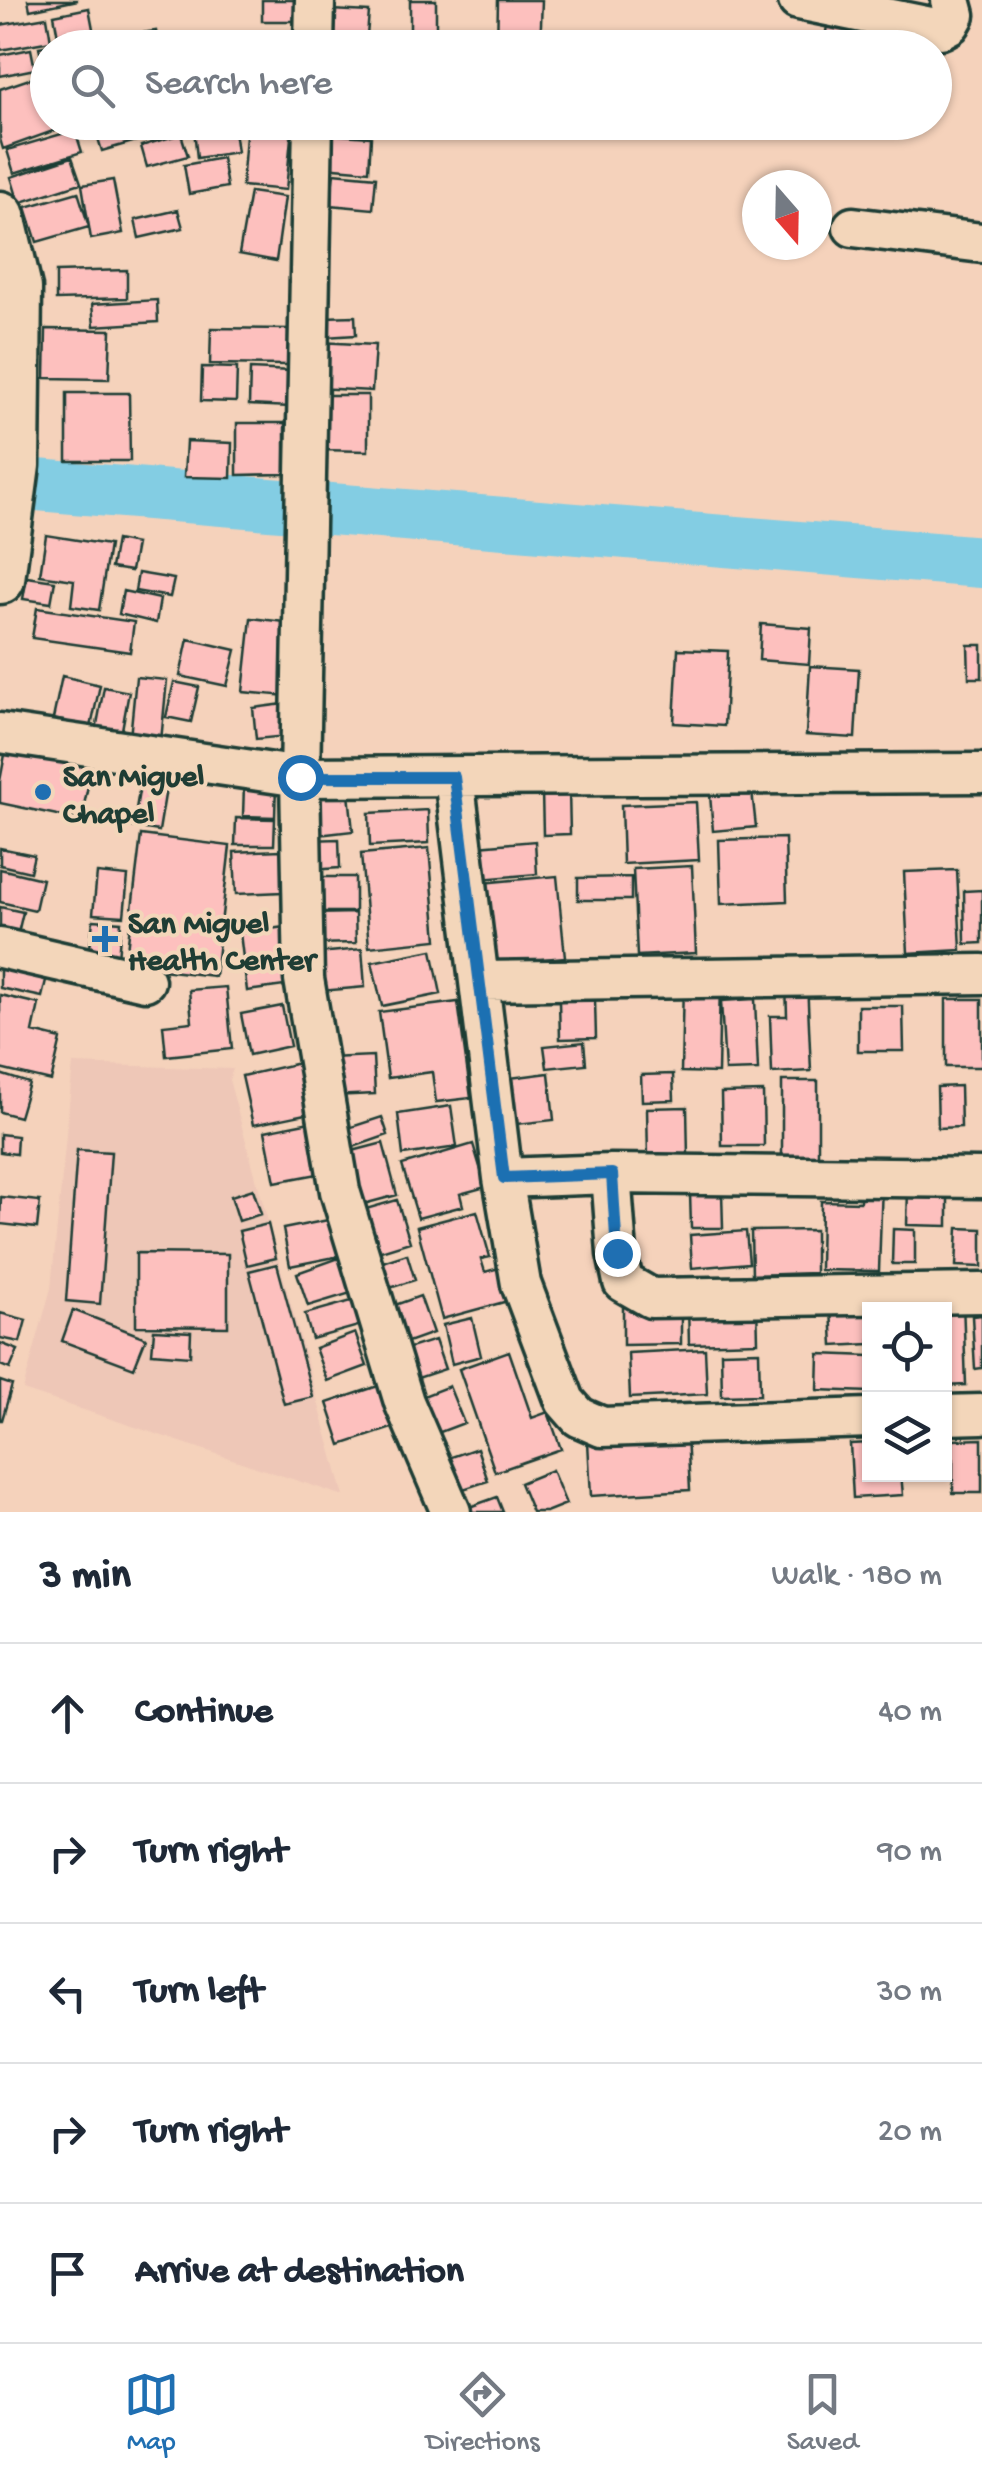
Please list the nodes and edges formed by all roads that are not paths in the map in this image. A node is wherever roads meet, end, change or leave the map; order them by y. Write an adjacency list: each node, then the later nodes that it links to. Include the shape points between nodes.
1 (315, 0): 4 (street)
2 (951, 0): 3 (street, via 955,16 942,28)
3 (816, 2)
4 (314, 30)
5 (313, 140): 12 (street)
6 (0, 216): 9 (main road, via 17,288 15,464)
7 (853, 226): 8 (street)
8 (982, 243)
9 (2, 560)
10 (0, 733): 12 (street)
11 (982, 773): 13 (street)
12 (300, 777): 13 (street); 25 (street, via 304,979 340,1191 404,1402)
13 (454, 777): 16 (street)
14 (0, 948): 17 (street)
15 (982, 974): 16 (street)
16 (480, 981): 19 (street)
17 (146, 982)
18 (612, 1174): 19 (street); 20 (street); 21 (street, via 623,1282 651,1298)
19 (504, 1178): 24 (street, via 521,1284 566,1401 579,1417 602,1427)
20 (982, 1178)
21 (982, 1293)
22 (982, 1414): 23 (street)
23 (952, 1415)
24 (862, 1418)
25 (451, 1512)

